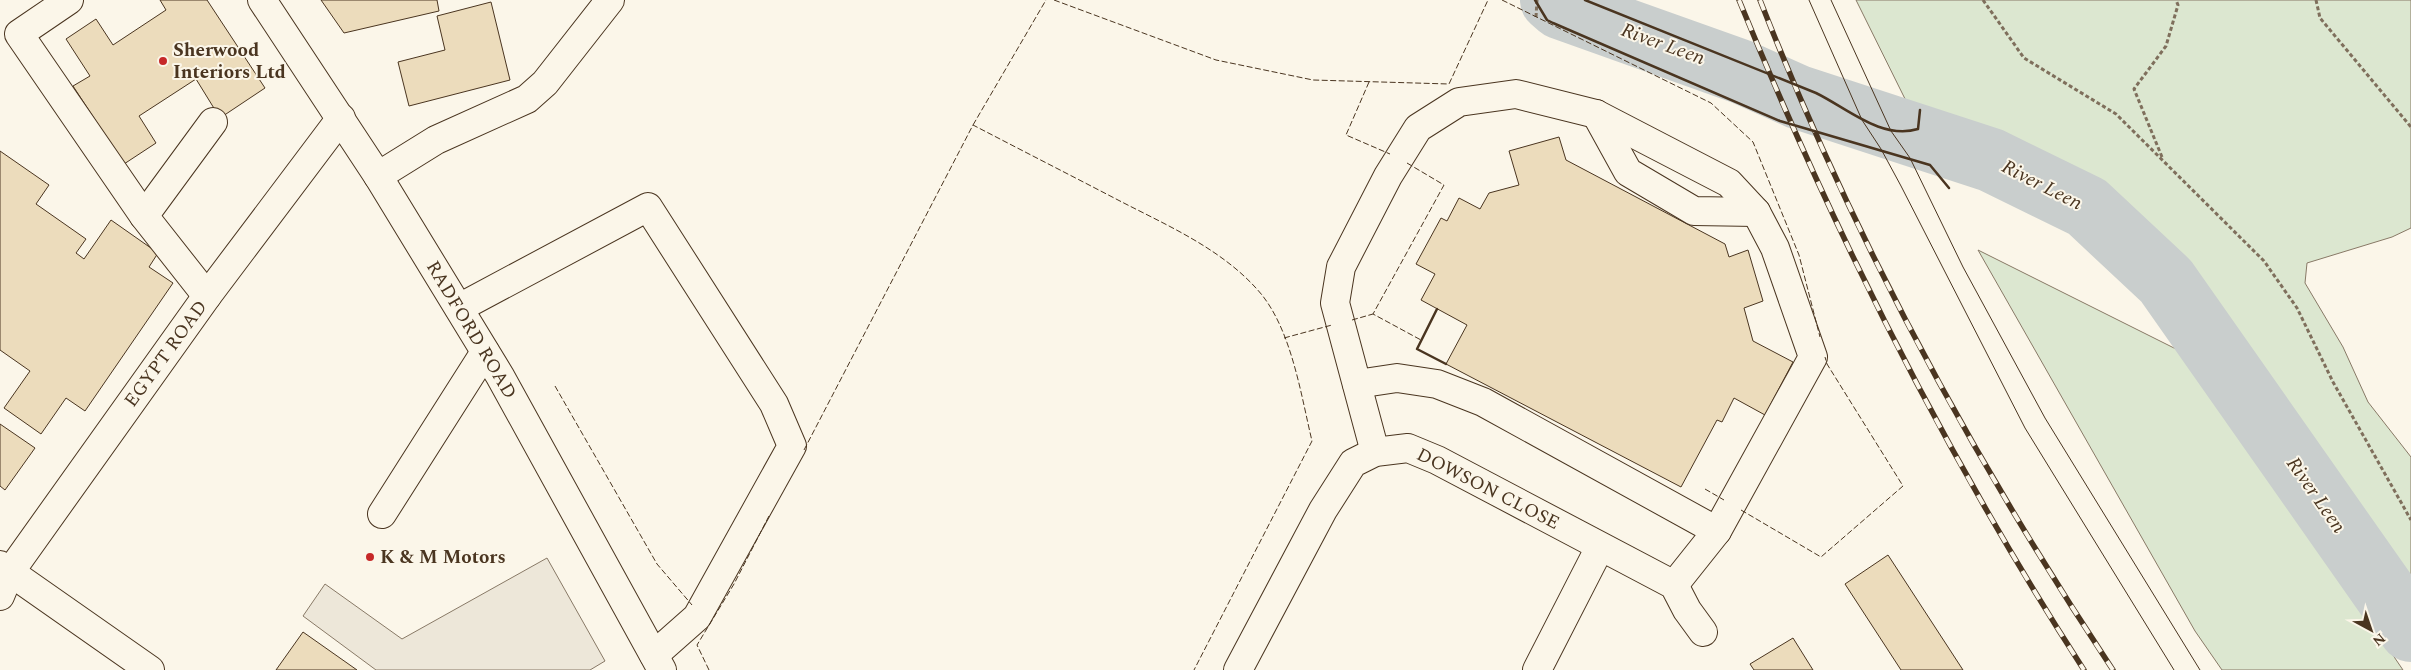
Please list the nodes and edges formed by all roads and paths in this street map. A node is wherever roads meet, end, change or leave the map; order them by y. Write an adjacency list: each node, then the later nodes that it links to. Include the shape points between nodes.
1 (69, 0): 16 (street, via 19,34)
2 (262, 0): 10 (street, RADFORD ROAD)
3 (610, 0): 14 (street, via 545,83 527,99 436,140)
4 (1537, 0): 8 (path)
5 (1983, 0): 13 (path, via 2024,58 2116,114)
6 (2176, 0): 13 (path, via 2178,6 2166,46 2134,89)
7 (2316, 0): 12 (path, via 2320,18)
8 (1536, 17)
9 (1596, 114): 15 (street, via 1729,184); 15 (street, via 1628,172 1694,211); 20 (street, via 1516,94 1459,102 1418,128 1388,176 1341,267 1335,303)
10 (341, 118): 14 (street, RADFORD ROAD); 17 (street, EGYPT ROAD)
11 (213, 122): 16 (street)
12 (2411, 127)
13 (2163, 160): 23 (path, via 2264,261 2297,308 2333,382)
14 (378, 176): 18 (street, RADFORD ROAD)
15 (1756, 212): 24 (street, via 1775,248 1813,357)
16 (144, 216): 17 (street)
17 (207, 296): 26 (street, EGYPT ROAD)
18 (459, 308): 19 (street, RADFORD ROAD); 29 (street, via 648,207 774,404 792,446 697,617)
19 (485, 352): 22 (street); 29 (street, RADFORD ROAD)
20 (1357, 384): 21 (street); 24 (street, via 1397,378 1437,384 1483,402)
21 (1374, 452): 25 (street, DOWSON CLOSE, via 1408,448 1437,460); 31 (street, DOWSON CLOSE, via 1353,463 1323,510)
22 (382, 514)
23 (2411, 520)
24 (1717, 531): 27 (street)
25 (1600, 547): 27 (street, DOWSON CLOSE); 32 (street)
26 (3, 577): 30 (street)
27 (1674, 585): 28 (street)
28 (1703, 632)
29 (658, 662)
30 (150, 670)
31 (1238, 670)
32 (1537, 670)

